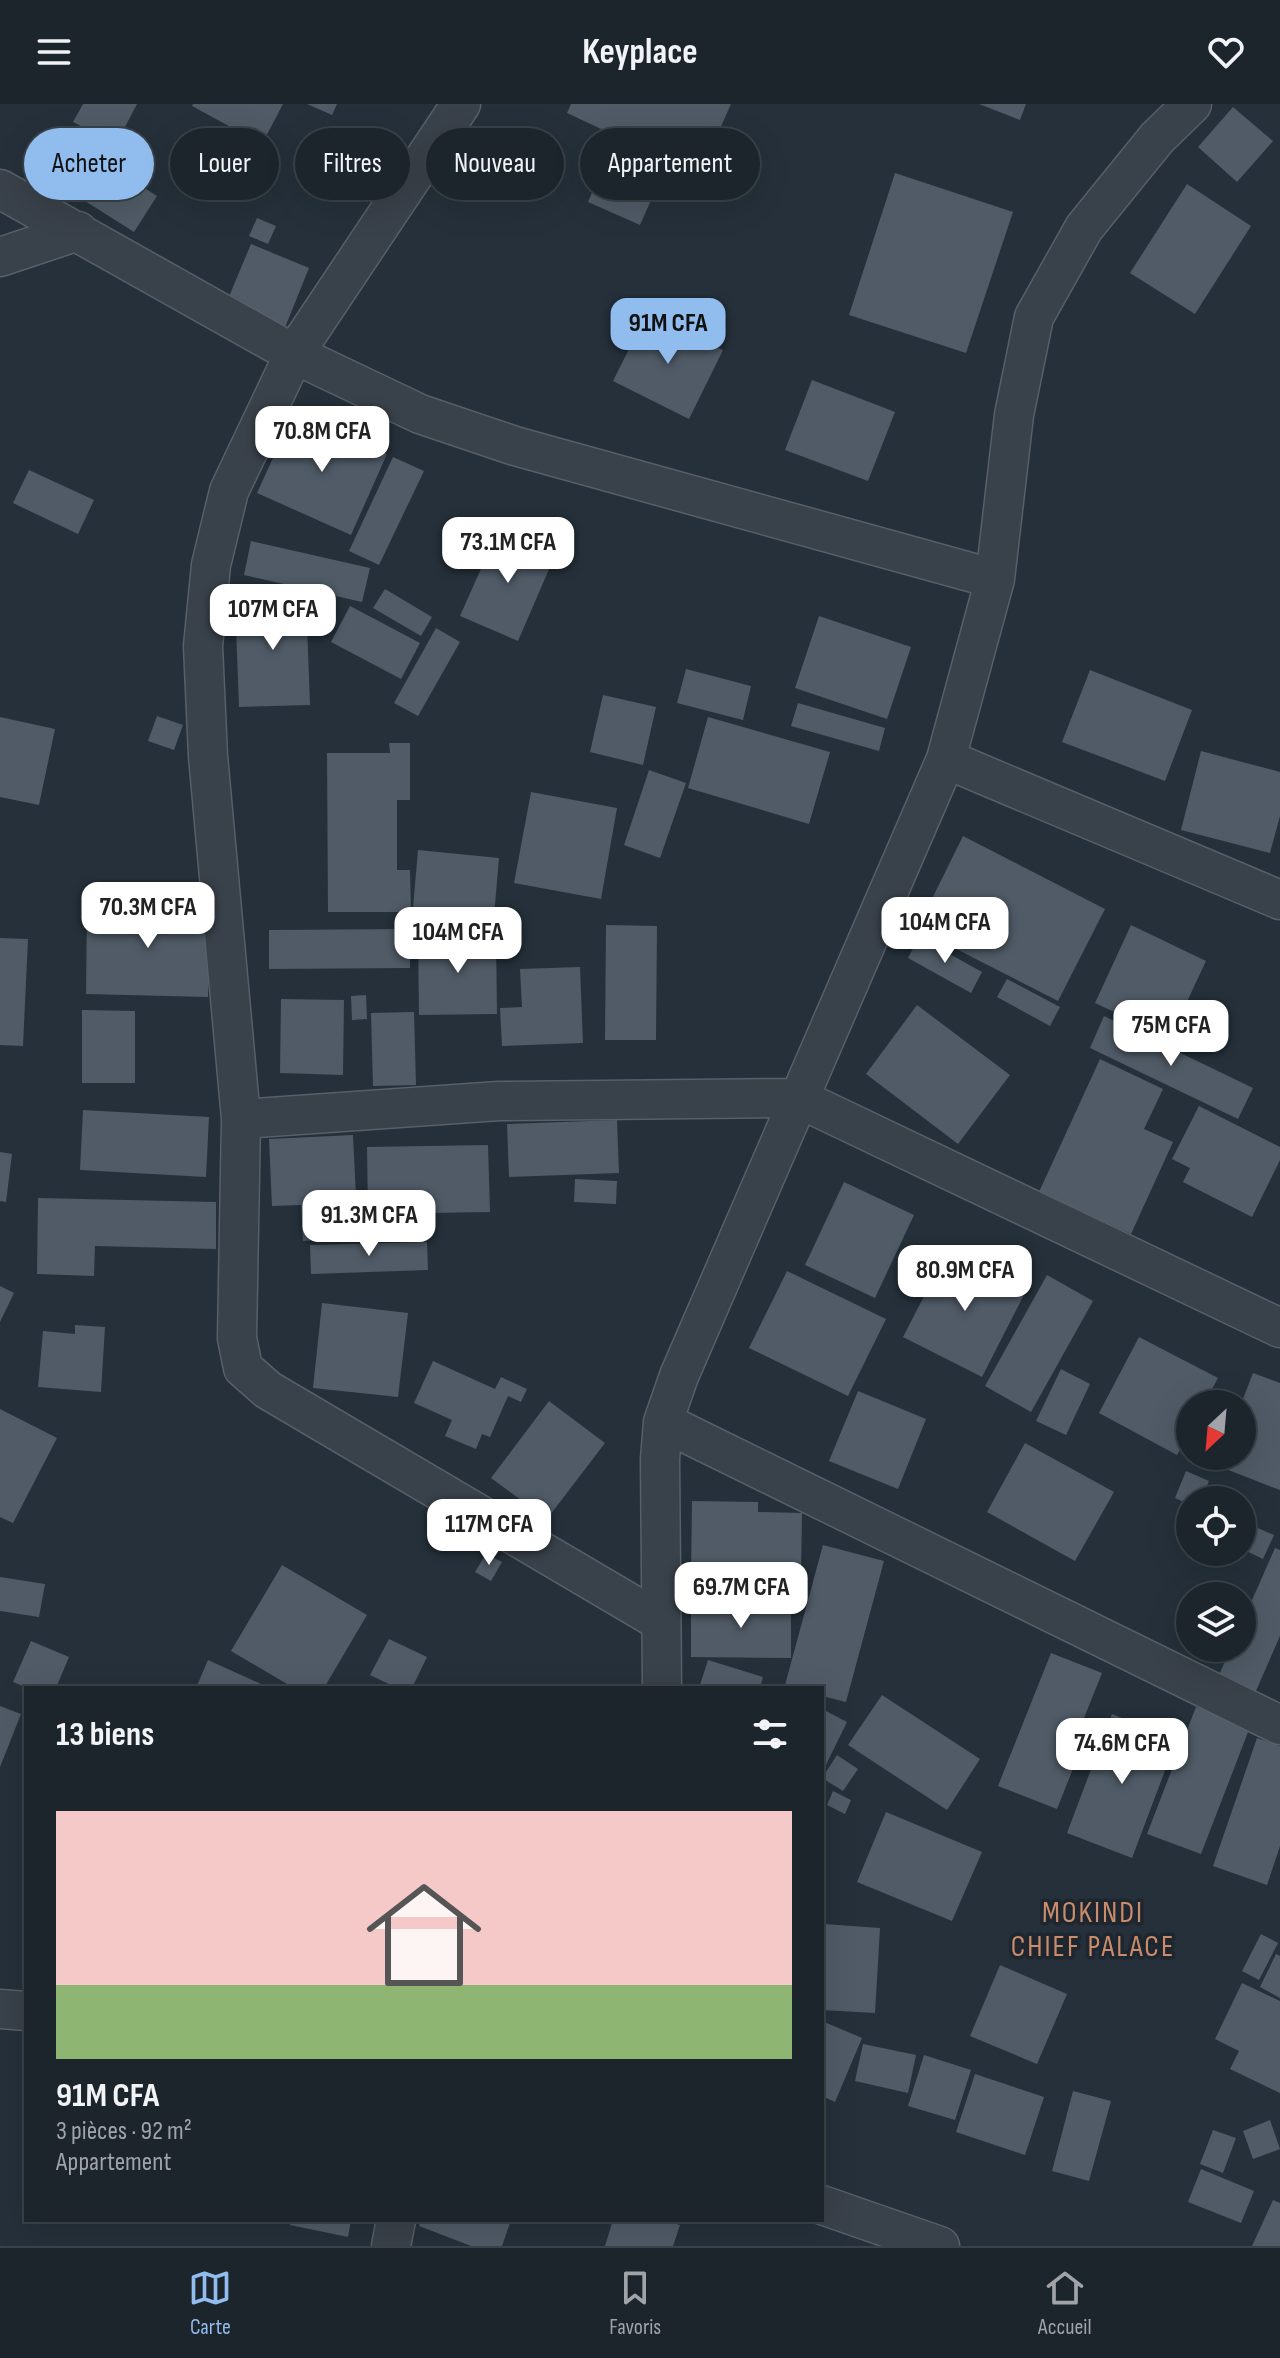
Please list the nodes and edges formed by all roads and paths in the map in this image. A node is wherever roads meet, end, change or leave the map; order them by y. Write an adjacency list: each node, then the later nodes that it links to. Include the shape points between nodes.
1 (461, 104): 6 (street)
2 (1192, 104): 7 (street, via 1157,138 1084,228 1034,317 1014,415)
3 (0, 189): 4 (street)
4 (78, 231): 5 (street); 6 (street)
5 (0, 257)
6 (294, 354): 7 (street, via 420,414 515,446); 11 (street, via 229,491 211,565 203,646)
7 (995, 579): 8 (street)
8 (946, 759): 9 (street); 10 (street)
9 (1280, 900)
10 (798, 1098): 11 (street, via 499,1101); 12 (street); 13 (street)
11 (241, 1119): 14 (street, via 237,1338 243,1368 268,1390)
12 (1280, 1328)
13 (663, 1422): 14 (street); 16 (street)
14 (660, 1621): 15 (street)
15 (662, 1686)
16 (1280, 1725)
17 (0, 2009): 18 (street)
18 (24, 2011)
19 (824, 2206): 22 (street)
20 (396, 2222): 21 (street)
21 (391, 2246)
22 (940, 2246)

